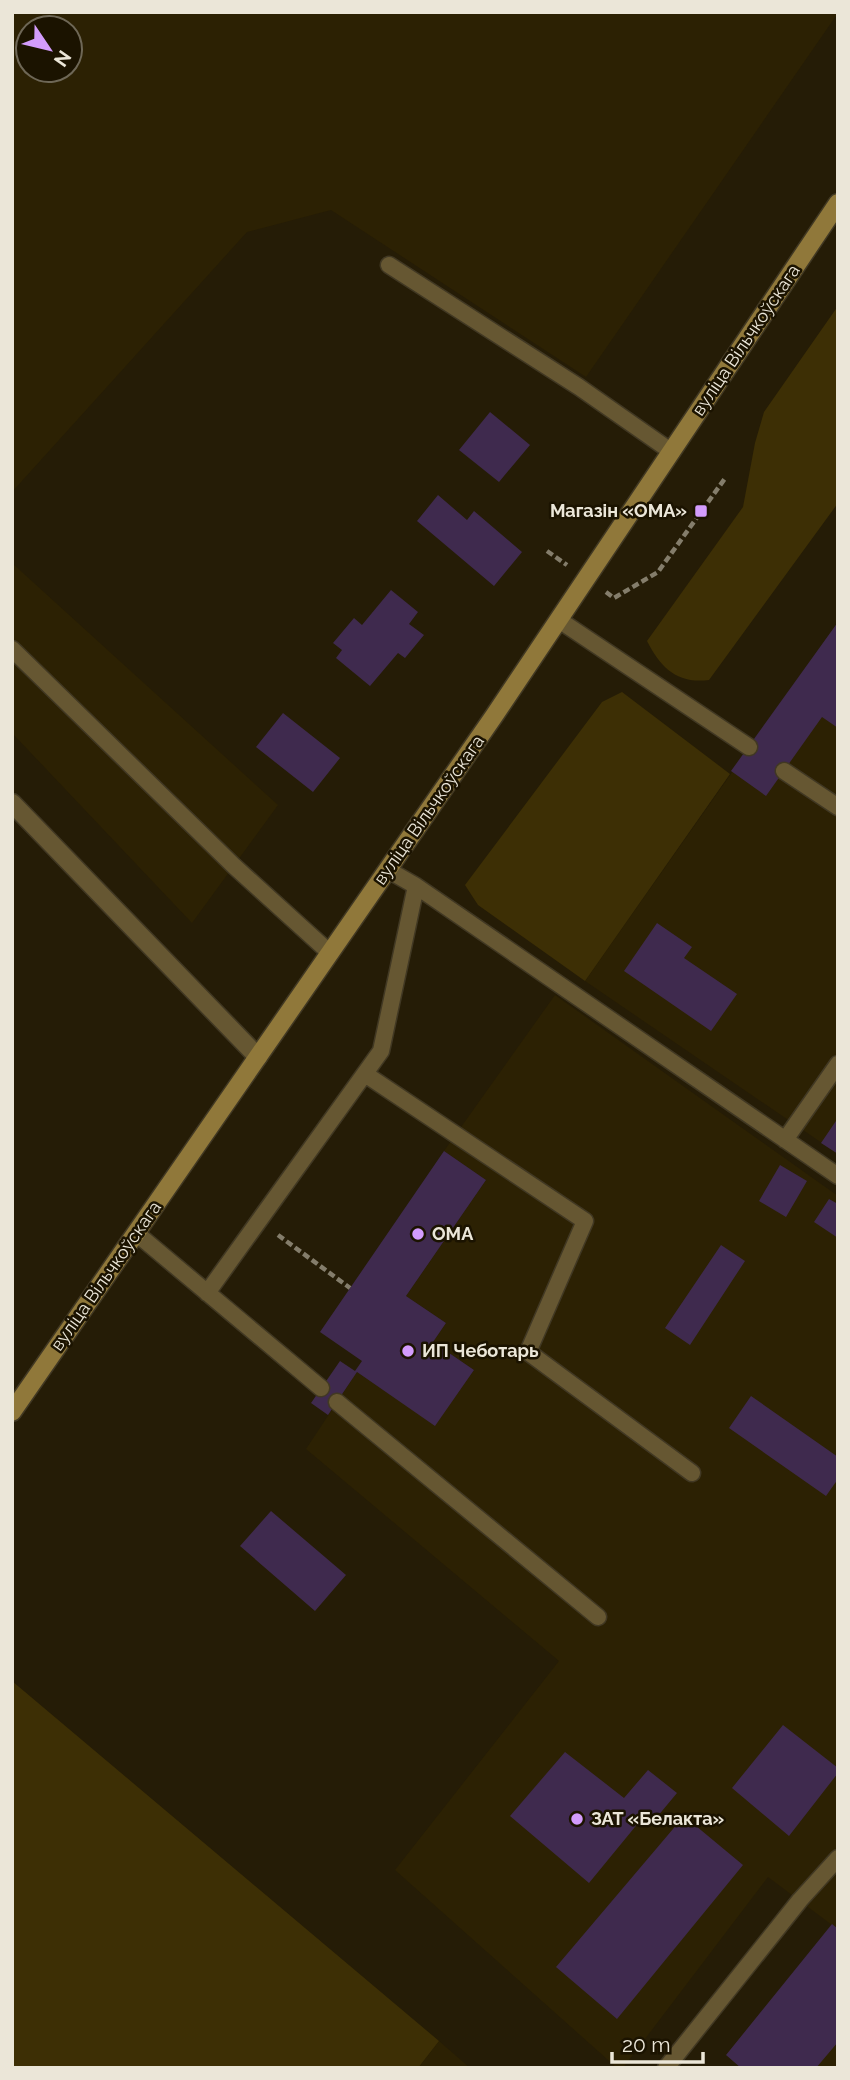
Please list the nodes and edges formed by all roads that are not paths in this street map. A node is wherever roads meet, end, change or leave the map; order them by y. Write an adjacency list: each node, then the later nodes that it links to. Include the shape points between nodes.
1 (838, 203): 3 (main road, вуліца Вільчкоўскага)
2 (389, 265): 3 (lane)
3 (672, 452): 4 (main road, вуліца Вільчкоўскага)
4 (559, 620): 6 (lane); 10 (main road, вуліца Вільчкоўскага)
5 (12, 649): 12 (lane)
6 (749, 747)
7 (784, 771): 9 (lane)
8 (12, 803): 13 (street)
9 (838, 807)
10 (388, 870): 11 (lane); 12 (main road, вуліца Вільчкоўскага)
11 (416, 886): 15 (lane, via 381,1051); 16 (lane)
12 (330, 953): 13 (main road, вуліца Вільчкоўскага)
13 (258, 1057): 18 (main road, вуліца Вільчкоўскага)
14 (838, 1064): 16 (lane)
15 (365, 1074): 19 (lane); 23 (lane, via 585,1222 528,1352)
16 (785, 1140): 17 (lane)
17 (838, 1176)
18 (136, 1233): 19 (lane); 22 (main road, вуліца Вільчкоўскага)
19 (207, 1293): 20 (lane)
20 (321, 1388)
21 (337, 1402): 24 (lane)
22 (12, 1412)
23 (692, 1473)
24 (598, 1617)
25 (838, 1858): 26 (lane)
26 (666, 2068)

